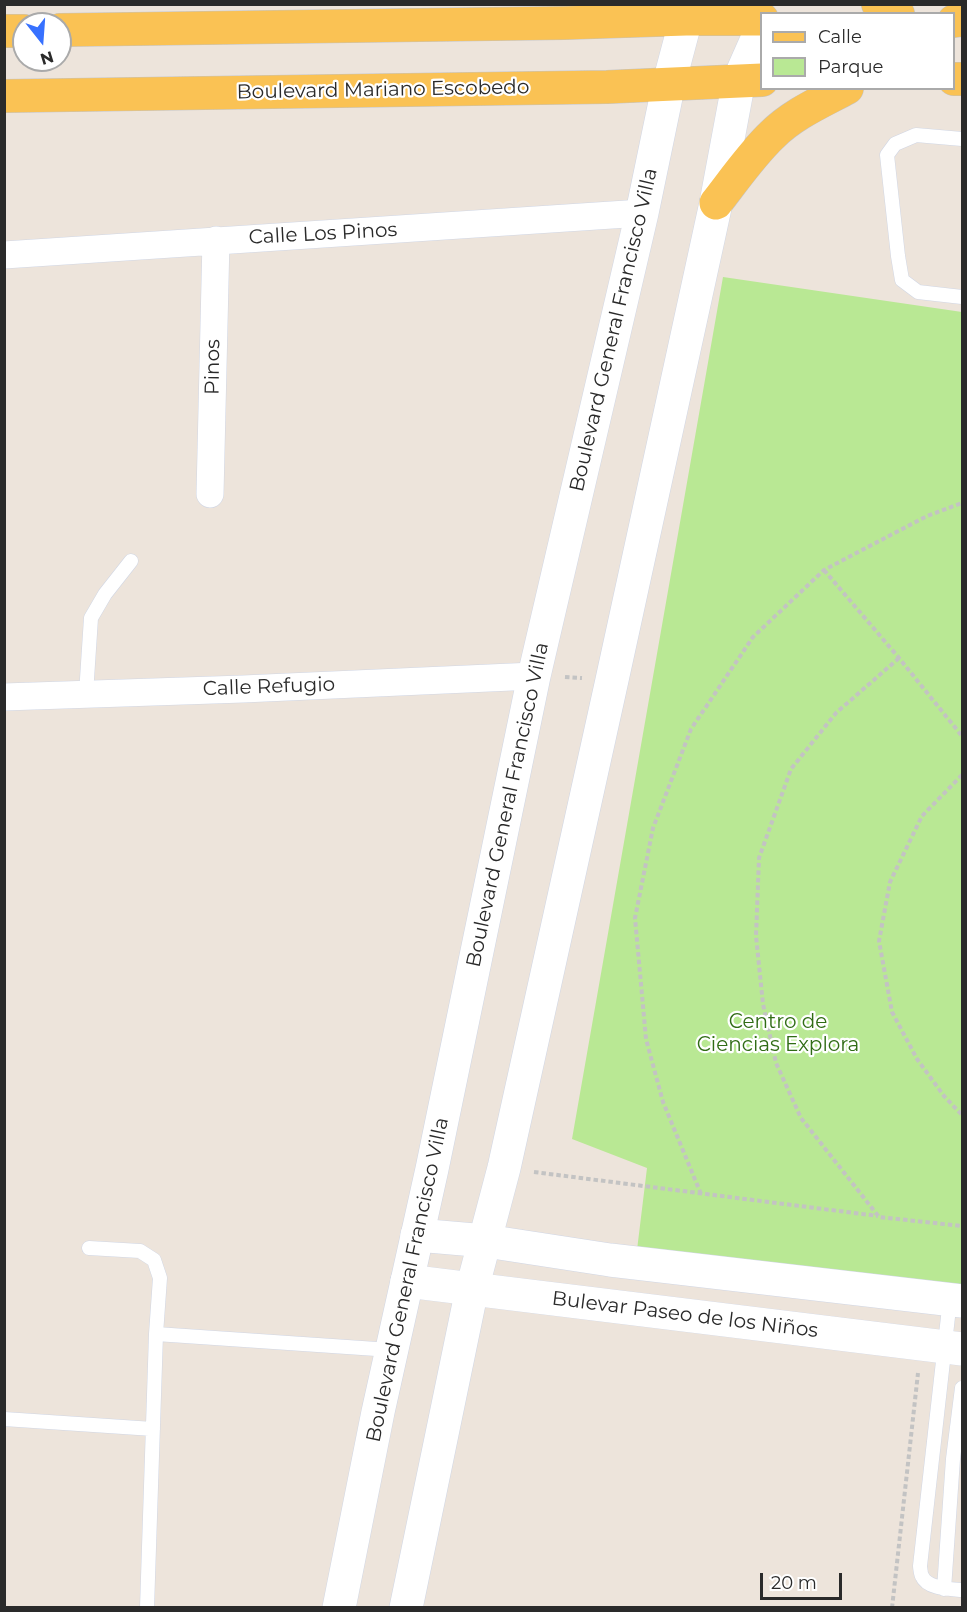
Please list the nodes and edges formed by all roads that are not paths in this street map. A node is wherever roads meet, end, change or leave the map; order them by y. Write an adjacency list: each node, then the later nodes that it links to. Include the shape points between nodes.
1 (627, 4): 6 (main road)
2 (878, 4): 4 (main road)
3 (688, 12): 5 (main road); 6 (main road); 10 (main road, Boulevard General Francisco Villa)
4 (894, 12)
5 (760, 19)
6 (573, 20): 7 (main road)
7 (72, 30)
8 (760, 37): 9 (main road)
9 (751, 80): 10 (main road, Boulevard Mariano Escobedo); 14 (main road)
10 (669, 83): 12 (main road, Boulevard Mariano Escobedo); 15 (main road, Boulevard General Francisco Villa)
11 (843, 90): 14 (main road, via 796,115 773,133)
12 (4, 96)
13 (963, 139): 18 (lane, via 916,135 895,144 887,155 902,280 918,292)
14 (716, 203): 25 (main road)
15 (642, 213): 16 (street, Calle Los Pinos); 21 (main road, Boulevard General Francisco Villa)
16 (216, 240): 17 (street, Calle Los Pinos); 19 (street, Pinos)
17 (4, 255)
18 (963, 297)
19 (210, 494)
20 (131, 561): 22 (lane, via 91,618)
21 (534, 676): 22 (street, Calle Refugio); 24 (main road, Boulevard General Francisco Villa)
22 (86, 694): 23 (street, Calle Refugio)
23 (4, 697)
24 (417, 1235): 25 (main road); 27 (main road, Boulevard General Francisco Villa)
25 (486, 1240): 28 (main road); 29 (main road, via 610,1260)
26 (89, 1248): 30 (lane, via 140,1251 154,1260 160,1278)
27 (408, 1281): 28 (main road, Bulevar Paseo de los Niños); 32 (main road, Boulevard General Francisco Villa)
28 (472, 1289): 31 (main road, Bulevar Paseo de los Niños); 41 (main road)
29 (956, 1300): 31 (lane)
30 (156, 1334): 32 (lane); 35 (lane)
31 (943, 1346): 37 (lane, via 920,1566 927,1583)
32 (391, 1350): 40 (main road, Boulevard General Francisco Villa)
33 (963, 1388): 36 (lane)
34 (4, 1419): 35 (lane)
35 (153, 1429): 39 (lane)
36 (958, 1460): 37 (lane)
37 (944, 1589): 38 (lane)
38 (963, 1590)
39 (147, 1608)
40 (339, 1608)
41 (406, 1608)

